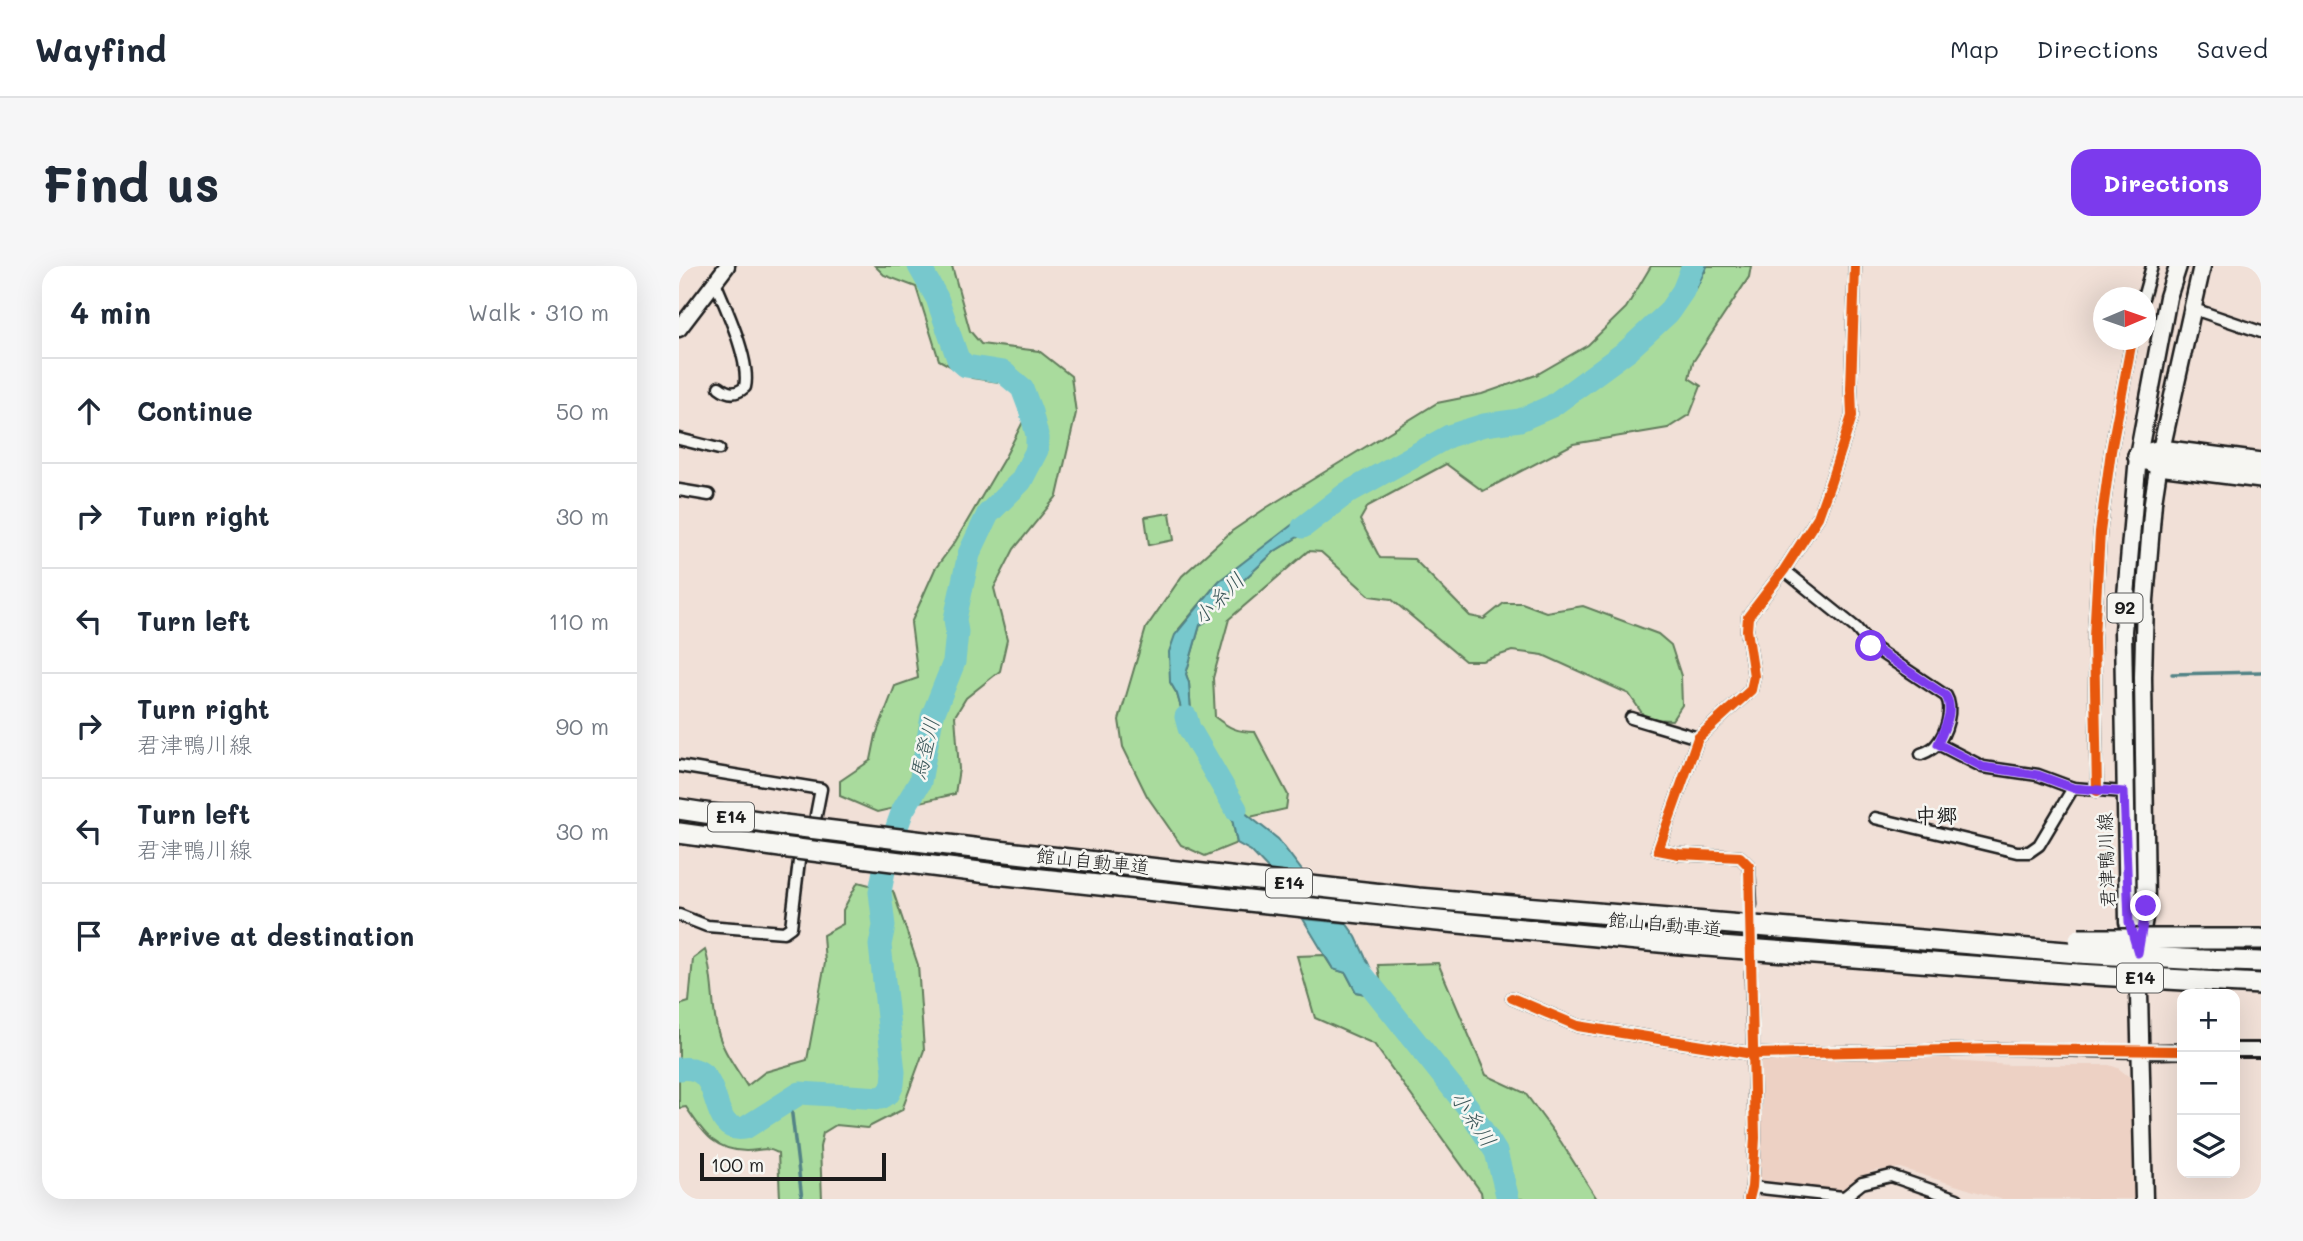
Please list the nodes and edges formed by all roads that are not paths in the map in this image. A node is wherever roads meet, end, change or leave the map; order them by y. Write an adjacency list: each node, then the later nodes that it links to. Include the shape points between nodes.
1 (727, 266): 6 (main road)
2 (1855, 266): 21 (street, via 1852,416 1818,517)
3 (2152, 266): 7 (street)
4 (2178, 266): 15 (main road, 君津鴨川線 / 92, via 2168,297)
5 (2203, 266): 8 (main road, 君津鴨川線 / 92)
6 (715, 282): 9 (main road); 12 (street, via 740,349 746,382 737,393)
7 (2146, 287)
8 (2192, 308): 10 (street); 16 (main road, 君津鴨川線 / 92)
9 (679, 329)
10 (2261, 332)
11 (2130, 350): 28 (street, via 2100,532 2094,637)
12 (719, 387)
13 (679, 439): 14 (street)
14 (719, 449)
15 (2139, 456): 16 (highway); 29 (main road, 君津鴨川線 / 92, via 2123,631)
16 (2160, 457): 17 (highway); 18 (highway); 39 (main road, 君津鴨川線 / 92, via 2145,600 2146,906)
17 (2261, 463)
18 (2261, 478)
19 (679, 489): 20 (street)
20 (709, 495)
21 (1784, 570): 23 (street, via 1748,617 1754,676 1751,690); 24 (street, via 1856,628 1871,646 1946,696 1949,715)
22 (1631, 718): 23 (street)
23 (1698, 738): 35 (street, via 1658,850 1740,857 1749,866)
24 (1938, 744): 25 (street); 27 (street, via 1983,767 2038,775)
25 (1921, 754)
26 (679, 766): 31 (street, via 821,789)
27 (2073, 788): 28 (street); 32 (street, via 2039,845 2029,852)
28 (2097, 791): 29 (street)
29 (2124, 792): 39 (main road, 君津鴨川線 / 92, via 2129,922)
30 (679, 809): 38 (highway, 館山自動車道 / E14, bridge, via 998,851 1418,898 1904,939)
31 (816, 815)
32 (1875, 818)
33 (679, 833): 42 (highway, 館山自動車道 / E14, bridge, via 996,874 1417,919 1694,945)
34 (799, 861): 36 (street, via 791,928 784,932 707,926)
35 (1751, 905)
36 (679, 915)
37 (2261, 939): 38 (highway, bridge)
38 (2078, 946): 40 (highway, E14, bridge)
39 (2138, 953): 47 (main road, 君津鴨川線 / 92)
40 (2261, 962)
41 (1751, 972): 48 (street)
42 (2261, 984)
43 (1512, 998): 48 (street, via 1578,1026)
44 (2240, 1050): 45 (street)
45 (2261, 1050)
46 (2177, 1051): 47 (street)
47 (2141, 1052): 48 (street, via 1998,1049); 53 (main road, 君津鴨川線 / 92)
48 (1753, 1054): 49 (street)
49 (1752, 1187): 50 (street); 51 (street)
50 (1842, 1198): 52 (street, via 1861,1183 1891,1176)
51 (1749, 1199)
52 (1957, 1199)
53 (2144, 1199)

